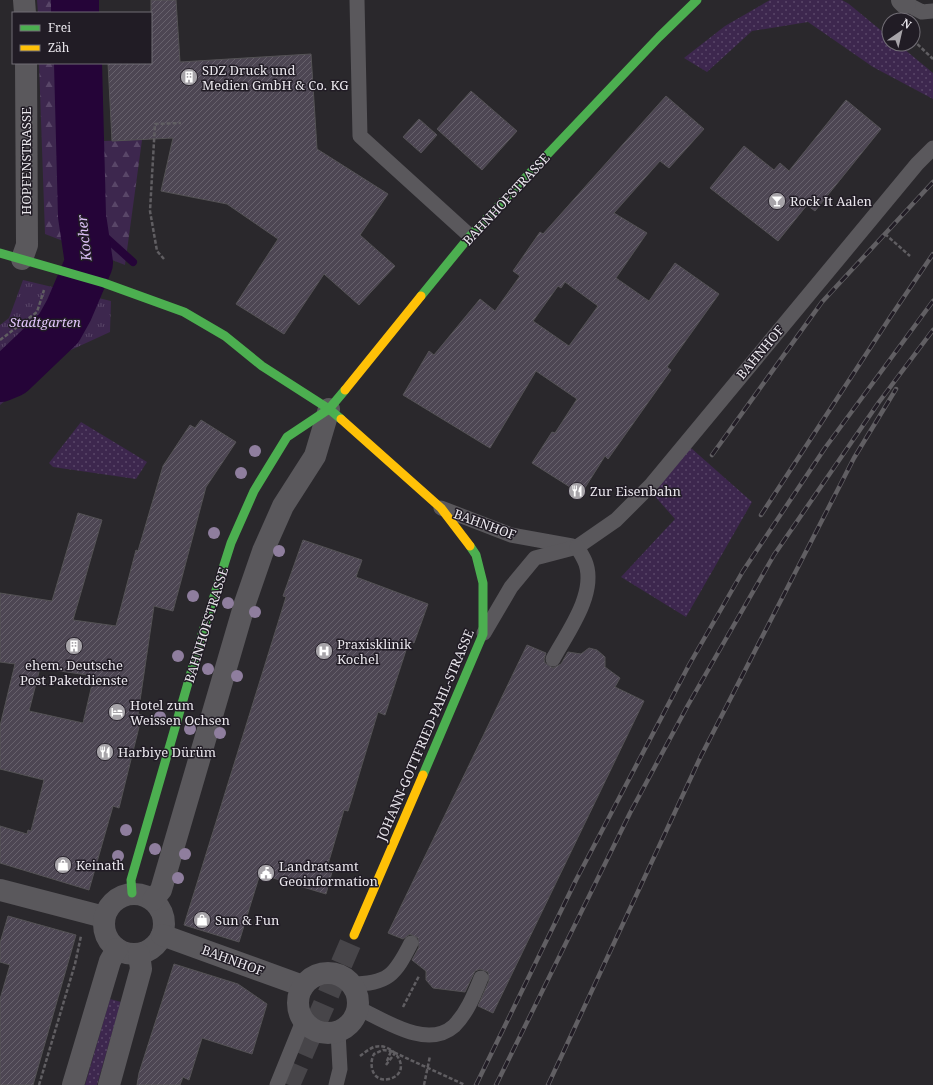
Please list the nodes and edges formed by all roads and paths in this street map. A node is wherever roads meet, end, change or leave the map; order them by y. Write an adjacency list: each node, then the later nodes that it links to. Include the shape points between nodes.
1 (24, 0): 6 (street)
2 (357, 0): 13 (lane, via 360,136)
3 (697, 0): 13 (main road, BAHNHOFSTRASSE, via 653,42)
4 (904, 2): 5 (lane, via 922,12)
5 (933, 11)
6 (25, 12)
7 (921, 48): 8 (path)
8 (933, 59)
9 (26, 64): 16 (street, HOPFENSTRASSE, via 27,245)
10 (181, 124): 17 (path, via 155,124 150,211 157,251)
11 (933, 148): 12 (lane, BAHNHOF)
12 (874, 217): 15 (path, via 885,234); 22 (lane, BAHNHOF, via 651,484 616,520)
13 (470, 236): 20 (main road, BAHNHOFSTRASSE)
14 (0, 253): 16 (main road, JOHANN-GOTTFRIED-PAHL-STRASSE)
15 (910, 256)
16 (22, 259): 18 (main road, JOHANN-GOTTFRIED-PAHL-STRASSE)
17 (164, 259)
18 (52, 267): 19 (path, via 37,312); 20 (main road, JOHANN-GOTTFRIED-PAHL-STRASSE, via 104,282 184,312 225,336 262,366)
19 (0, 340)
20 (329, 409): 21 (main road, JOHANN-GOTTFRIED-PAHL-STRASSE); 26 (main road, BAHNHOFSTRASSE, via 287,437 254,491 231,543 131,880); 27 (street, BAHNHOFSTRASSE, via 316,456 283,506 263,551 161,890)
21 (441, 508): 22 (lane, BAHNHOF, via 511,535); 23 (main road, JOHANN-GOTTFRIED-PAHL-STRASSE, via 476,555 483,583)
22 (577, 547): 23 (lane, BAHNHOF, via 535,558 511,587); 24 (lane, via 586,564 588,582 580,611)
23 (483, 634): 30 (main road, JOHANN-GOTTFRIED-PAHL-STRASSE)
24 (553, 659)
25 (0, 890): 28 (street)
26 (132, 893): 27 (street); 28 (street, via 118,898)
27 (153, 900): 29 (street, via 163,916)
28 (95, 914): 32 (street, via 110,943); 46 (path, via 75,964)
29 (162, 935): 33 (street, via 153,947); 37 (street, BAHNHOF)
30 (354, 935)
31 (411, 943): 36 (lane, via 400,966 390,976 370,984)
32 (117, 949): 33 (street, via 128,954); 47 (street, via 110,960)
33 (139, 954): 48 (street, via 141,969)
34 (423, 969): 40 (path)
35 (481, 978): 42 (lane, via 466,1010 453,1026)
36 (351, 984): 37 (street, via 335,974 326,974 309,980); 38 (street)
37 (303, 986): 39 (street, via 298,1004 299,1013)
38 (358, 1008): 40 (lane); 41 (street, via 351,1023)
39 (304, 1021): 41 (street, via 322,1033); 49 (lane)
40 (394, 1025): 42 (lane, via 414,1034)
41 (338, 1032): 50 (lane, via 340,1069)
42 (434, 1035): 51 (path)
43 (374, 1047): 45 (path, via 384,1047)
44 (391, 1051): 45 (path, via 386,1065); 45 (path, via 378,1052 372,1059 371,1068 379,1078 390,1079 398,1073 401,1064); 52 (path)
45 (395, 1053)
46 (39, 1085)
47 (73, 1085)
48 (109, 1085)
49 (277, 1085)
50 (336, 1085)
51 (424, 1085)
52 (465, 1085)

